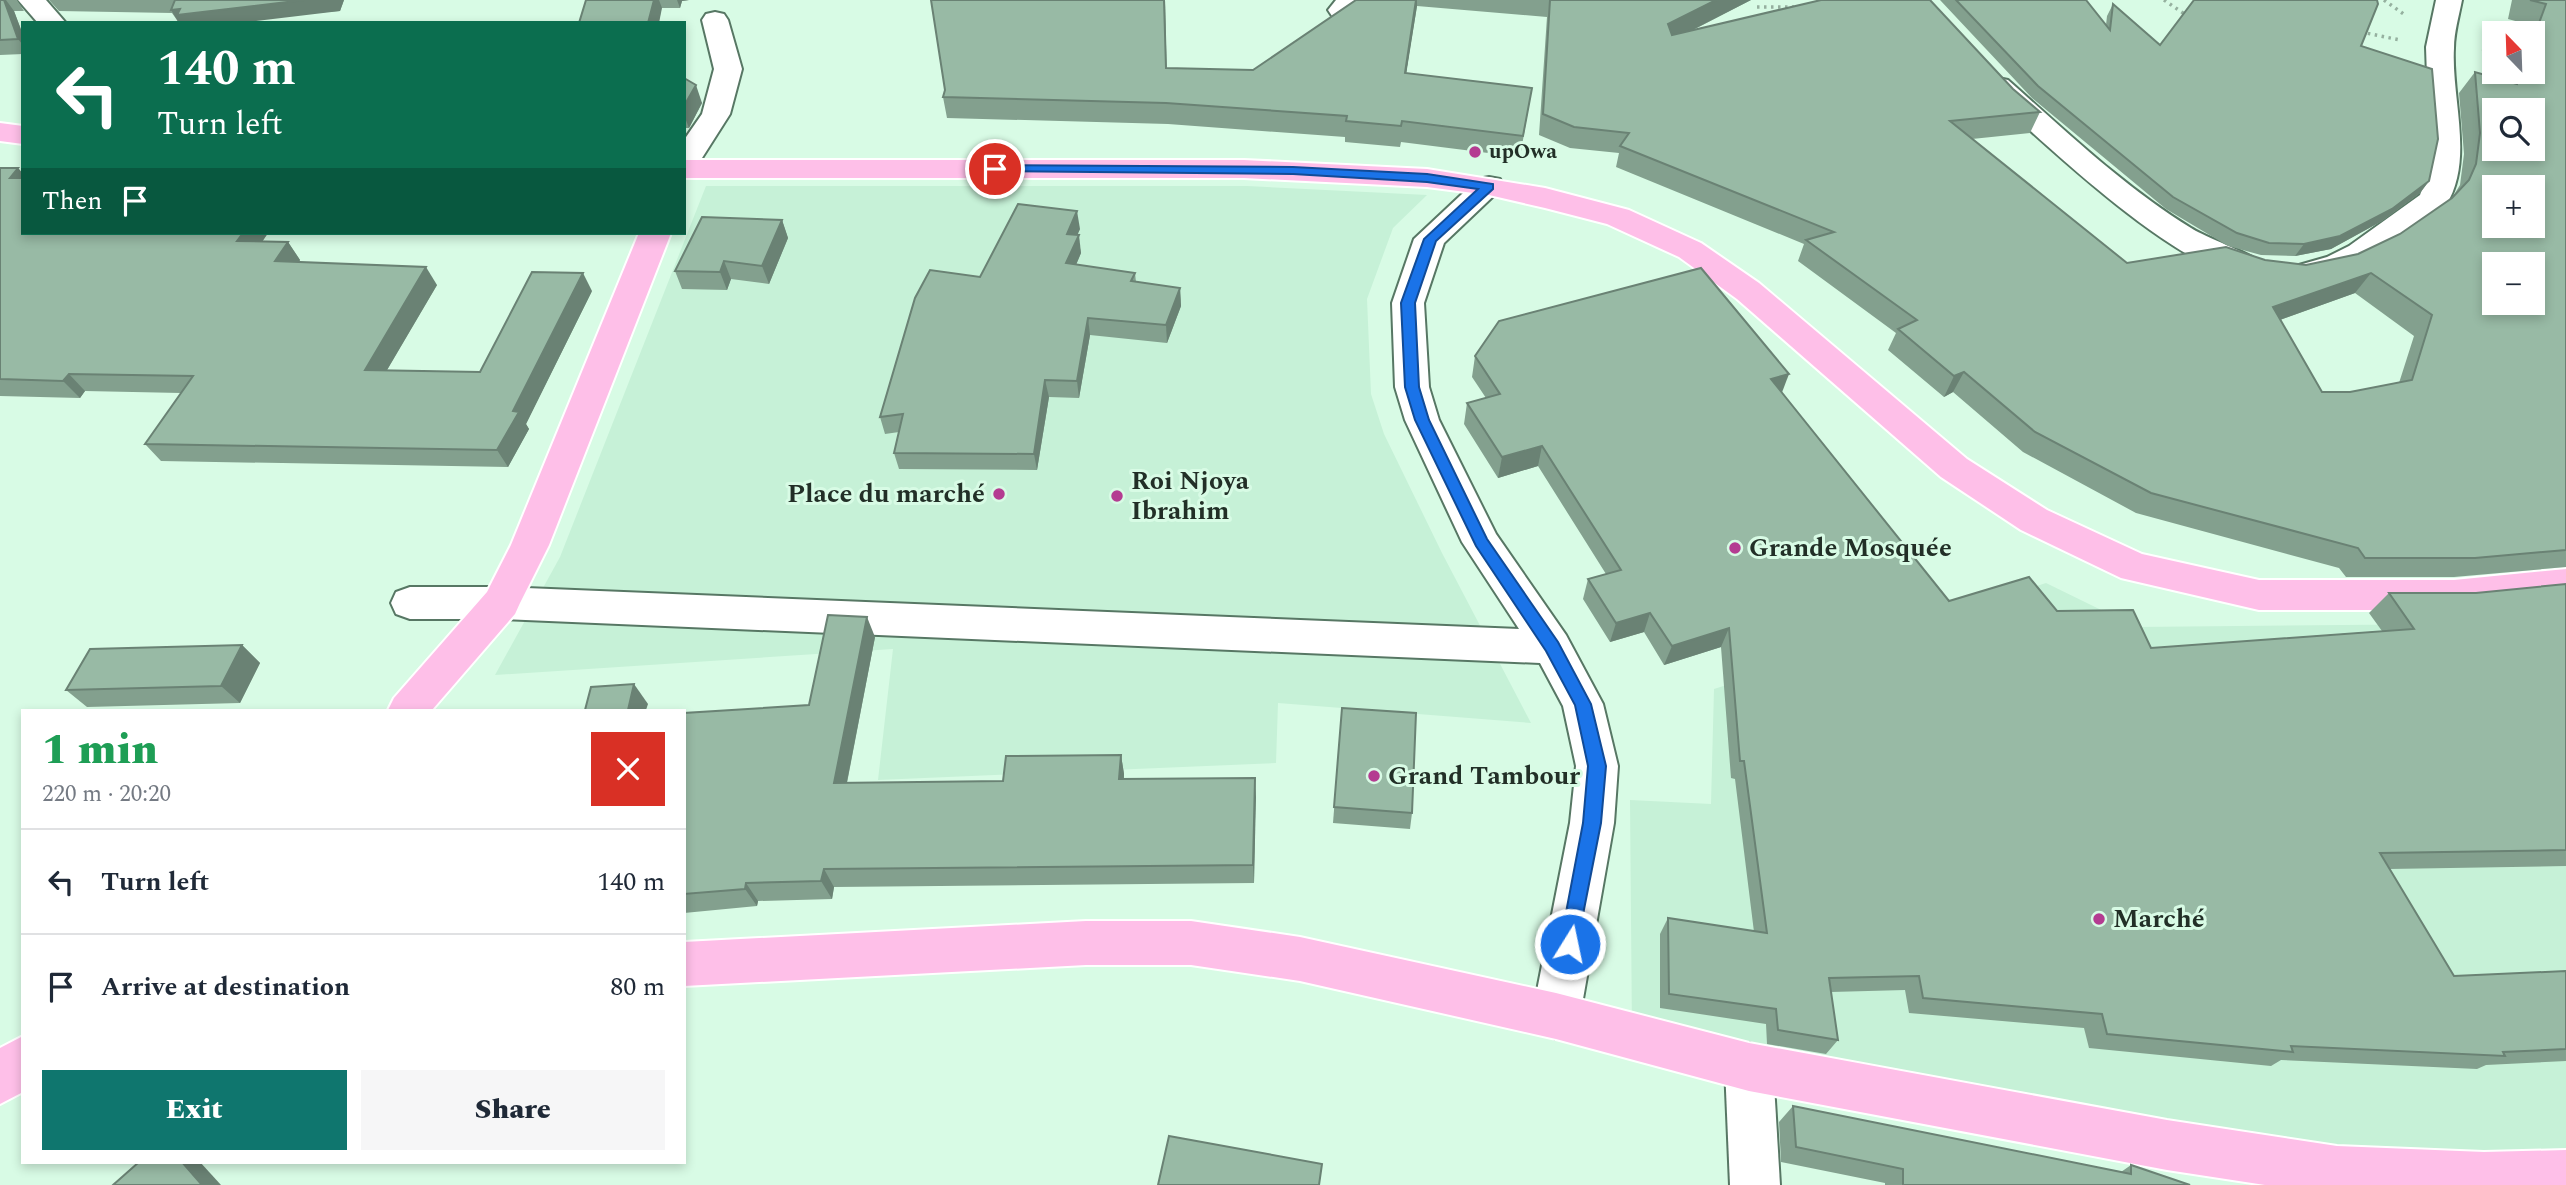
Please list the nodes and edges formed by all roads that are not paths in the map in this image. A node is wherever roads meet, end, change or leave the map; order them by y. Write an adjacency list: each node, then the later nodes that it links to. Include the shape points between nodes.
1 (31, 0): 4 (street)
2 (2449, 0): 5 (street, via 2440,47 2445,167 2434,200 2396,230 2337,265 2316,272 2253,270 2208,254 2143,211)
3 (715, 20): 8 (street, via 728,69 716,114)
4 (51, 21)
5 (1983, 68)
6 (0, 132): 7 (main road)
7 (21, 135)
8 (686, 160)
9 (686, 169): 10 (main road, via 1244,169 1427,178)
10 (1489, 186): 12 (main road, via 1618,217 1690,250 1748,290 1954,468 2034,520 2134,567 2259,595 2454,595); 15 (street, via 1430,239 1408,303 1412,387 1422,420 1481,542)
11 (654, 235): 14 (main road, via 530,545)
12 (2566, 584)
13 (410, 603): 14 (street)
14 (501, 603): 15 (street); 16 (main road)
15 (1552, 647): 18 (street, via 1583,704 1597,766 1592,823)
16 (409, 709)
17 (686, 964): 18 (main road, via 1086,943 1191,943 1300,959)
18 (1556, 1016): 20 (main road)
19 (21, 1062): 21 (main road)
20 (1749, 1067): 22 (main road, via 2168,1145 2337,1171); 23 (street)
21 (0, 1080)
22 (2566, 1175)
23 (1755, 1185)

